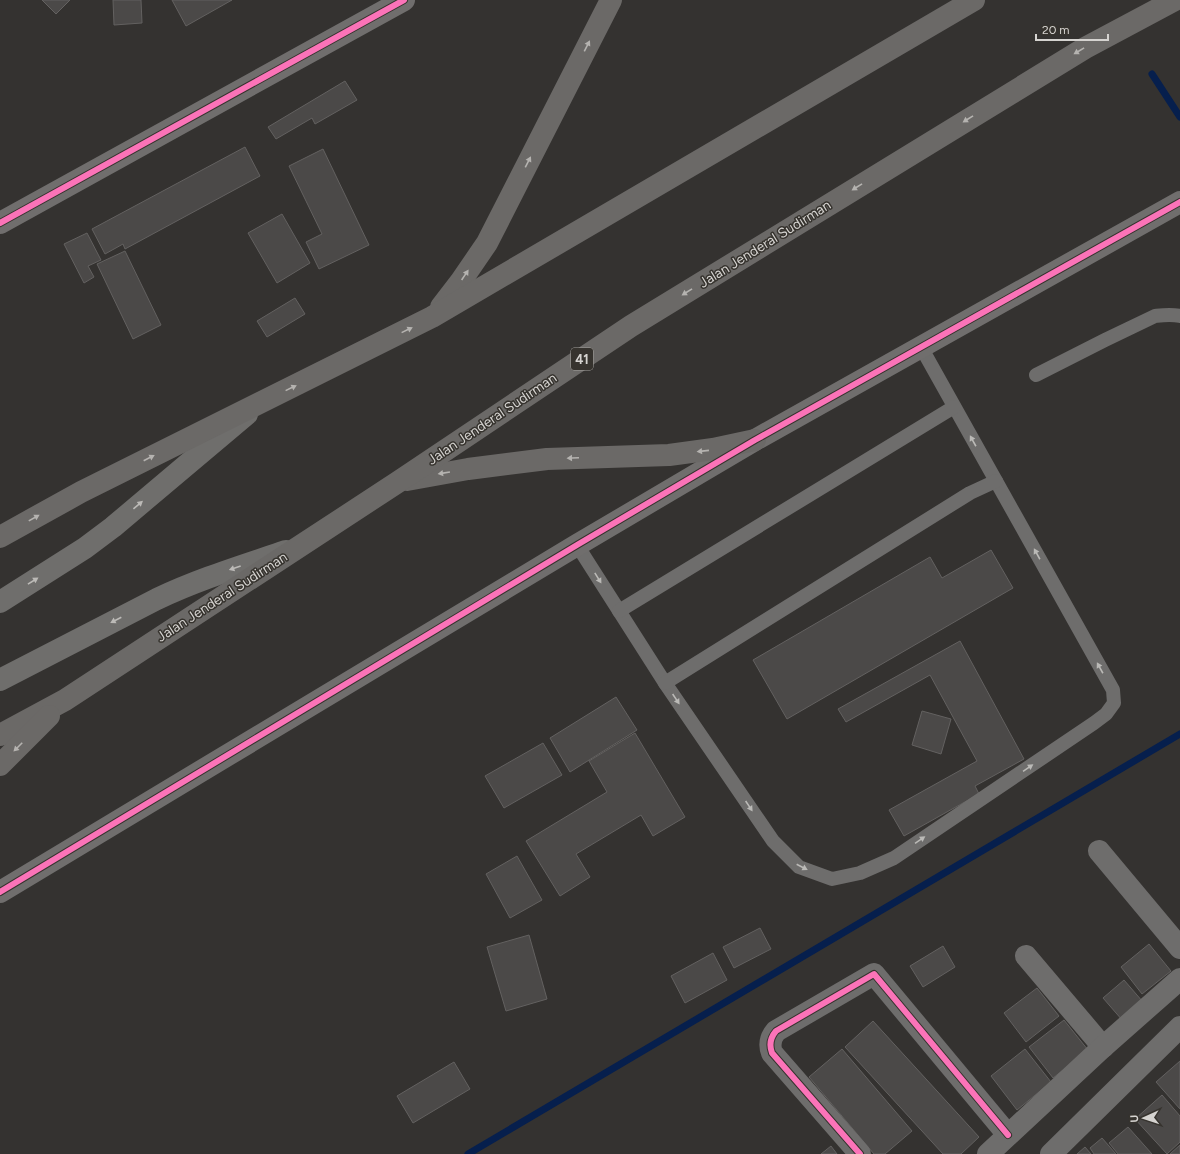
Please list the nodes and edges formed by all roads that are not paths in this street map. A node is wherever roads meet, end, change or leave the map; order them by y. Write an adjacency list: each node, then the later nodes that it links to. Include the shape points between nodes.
1 (404, 0): 6 (street)
2 (611, 0): 8 (highway, one-way to 2, via 487,243)
3 (974, 0): 8 (highway)
4 (1175, 0): 15 (highway, Jalan Jenderal Sudirman / 41, one-way to 15, via 1085,48 631,326)
5 (1179, 205): 9 (street)
6 (0, 223)
7 (1180, 316): 10 (lane, via 1155,316)
8 (432, 317): 11 (highway, one-way to 8)
9 (921, 347): 12 (lane); 13 (street)
10 (1036, 375)
11 (260, 403): 16 (highway, one-way to 11, via 81,492); 19 (main road, one-way to 11, via 79,552 113,527)
12 (954, 407): 14 (lane, one-way to 12); 20 (lane)
13 (755, 440): 15 (highway, one-way to 15, via 713,449 669,454 540,460 468,469); 17 (street)
14 (996, 481): 22 (lane, via 970,494); 22 (lane, one-way to 14, via 773,841 799,867 832,879 860,873 894,858 1094,723 1106,714 1114,703 1113,690)
15 (398, 482): 18 (highway, Jalan Jenderal Sudirman / 41)
16 (0, 537)
17 (577, 545): 20 (lane, one-way to 20); 27 (street)
18 (298, 547): 21 (main road, one-way to 21, via 179,589); 23 (highway, Jalan Jenderal Sudirman / 41)
19 (0, 602)
20 (619, 611): 22 (lane)
21 (0, 680)
22 (665, 683)
23 (65, 700): 24 (highway, Jalan Jenderal Sudirman / 41); 25 (highway, one-way to 25)
24 (0, 735)
25 (0, 765)
26 (1099, 851): 28 (street)
27 (0, 892)
28 (1180, 948)
29 (1026, 956): 32 (street)
30 (1180, 978): 32 (street)
31 (1180, 1028): 36 (street)
32 (1103, 1047): 33 (street)
33 (1008, 1135): 34 (street, via 874,974 776,1032 772,1036 770,1047 772,1053); 35 (street)
34 (860, 1154)
35 (988, 1154)
36 (1051, 1154)

